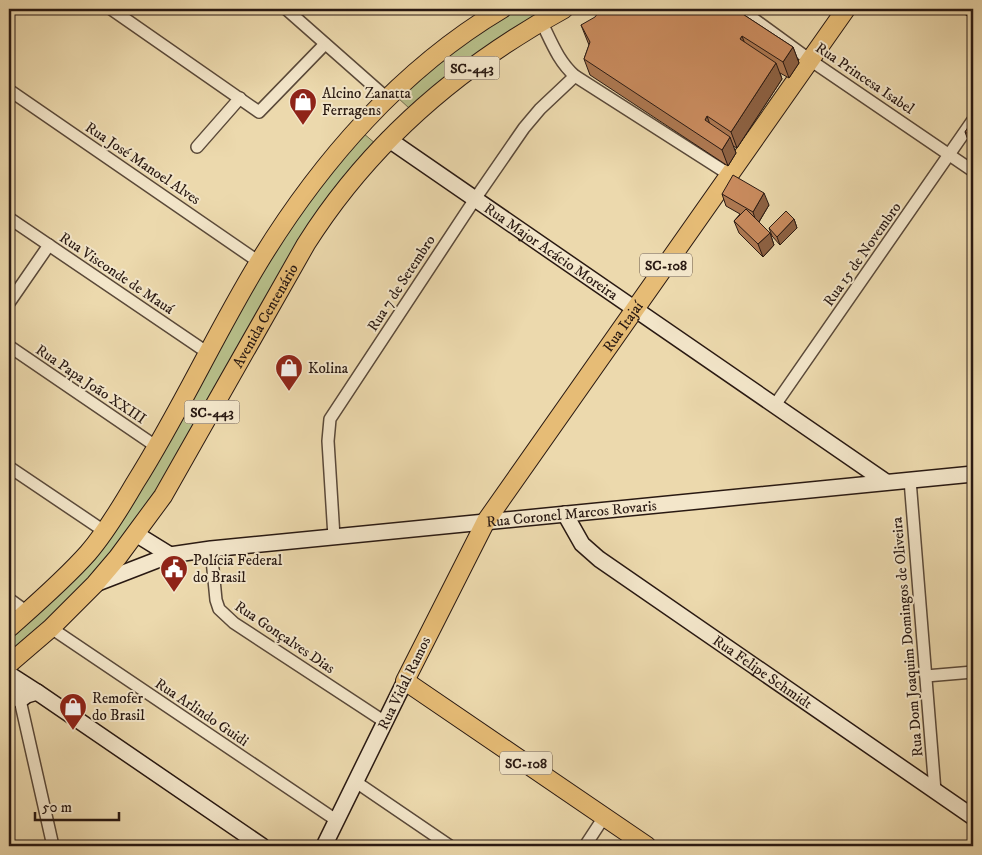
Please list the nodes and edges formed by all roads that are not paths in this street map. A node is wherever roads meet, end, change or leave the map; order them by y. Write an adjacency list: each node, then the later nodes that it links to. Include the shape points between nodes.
1 (111, 9): 12 (street)
2 (286, 9): 8 (street)
3 (564, 9): 7 (main road, Avenida Centenário / SC-443)
4 (740, 9): 9 (street, Rua Princesa Isabel)
5 (846, 9): 9 (main road, Rua Itajaí / SC-108)
6 (493, 11): 13 (main road, Avenida Centenário)
7 (541, 21): 10 (street, via 557,55); 14 (main road, Avenida Centenário / SC-443, via 505,43)
8 (326, 44): 12 (street, via 259,112); 13 (street)
9 (810, 60): 19 (street, Rua Princesa Isabel); 21 (main road, Rua Itajaí / SC-108)
10 (575, 76): 21 (street); 22 (street, Rua 7 de Setembro, via 524,128)
11 (9, 90): 25 (street, Rua José Manoel Alves)
12 (240, 98): 18 (street)
13 (388, 99): 14 (main road); 16 (main road, Avenida Centenário)
14 (409, 118): 17 (main road, Avenida Centenário / SC-443)
15 (973, 120): 19 (street, Rua 15 de Novembro)
16 (358, 128): 17 (main road, via 376,130); 25 (main road, Avenida Centenário, via 312,184)
17 (388, 139): 22 (street, Rua Major Acácio Moreira); 39 (main road, Avenida Centenário / SC-443, via 324,217 201,432)
18 (197, 147)
19 (949, 154): 20 (street, Rua Princesa Isabel); 30 (street, Rua 15 de Novembro)
20 (973, 171)
21 (730, 174): 27 (main road, Rua Itajaí / SC-108)
22 (474, 199): 27 (street, Rua Major Acácio Moreira); 40 (street, Rua 7 de Setembro, via 330,419 328,441)
23 (9, 218): 24 (street, Rua Visconde de Mauá)
24 (49, 245): 26 (street); 29 (street, Rua Visconde de Mauá)
25 (259, 262): 29 (main road, Avenida Centenário)
26 (9, 303)
27 (635, 309): 30 (street, Rua Major Acácio Moreira); 37 (main road, Rua Itajaí / SC-108)
28 (9, 346): 31 (street, Rua Papa João XXIII)
29 (208, 353): 31 (main road, Avenida Centenário)
30 (775, 405): 35 (street, Rua Major Acácio Moreira)
31 (157, 447): 38 (main road, Avenida Centenário)
32 (9, 467): 38 (street)
33 (973, 474): 34 (street, Rua Coronel Marcos Rovaris)
34 (910, 480): 35 (street, Rua Coronel Marcos Rovaris); 51 (street, Rua Dom Joaquim Domingos de Oliveira)
35 (886, 482): 36 (street, Rua Coronel Marcos Rovaris)
36 (565, 514): 37 (street, Rua Coronel Marcos Rovaris); 58 (street, Rua Felipe Schmidt, via 582,544 594,555)
37 (486, 521): 40 (street, Rua Coronel Marcos Rovaris); 53 (main road, Rua Vidal Ramos / SC-108)
38 (104, 531): 45 (main road, Avenida Centenário, via 88,552)
39 (136, 534): 42 (street); 43 (main road, Avenida Centenário / SC-443)
40 (334, 537): 41 (street, Rua Coronel Marcos Rovaris)
41 (211, 549): 42 (street, Rua Coronel Marcos Rovaris); 56 (street, Rua Gonçalves Dias, via 219,609 234,623)
42 (170, 555): 43 (street, Rua Coronel Marcos Rovaris)
43 (95, 584): 47 (main road, Avenida Centenário / SC-443)
44 (9, 599): 45 (street)
45 (27, 612): 46 (main road, Avenida Centenário)
46 (9, 628)
47 (51, 628): 48 (main road, Avenida Centenário / SC-443); 61 (street, Rua Arlindo Guidi)
48 (9, 664)
49 (973, 672): 51 (street)
50 (9, 674): 54 (street)
51 (926, 676): 58 (street, Rua Dom Joaquim Domingos de Oliveira)
52 (9, 680): 55 (street)
53 (405, 681): 56 (street, Rua Vidal Ramos); 59 (main road, SC-108)
54 (37, 692): 55 (street); 63 (street)
55 (20, 700): 62 (street)
56 (386, 722): 57 (street, Rua Vidal Ramos)
57 (356, 782): 61 (street, Rua Vidal Ramos); 65 (street)
58 (935, 791): 60 (street, Rua Felipe Schmidt)
59 (604, 817): 66 (street); 67 (main road, SC-108)
60 (973, 817)
61 (336, 820): 64 (street, Rua Vidal Ramos)
62 (53, 846)
63 (262, 846)
64 (324, 846)
65 (450, 846)
66 (585, 846)
67 (647, 846)

